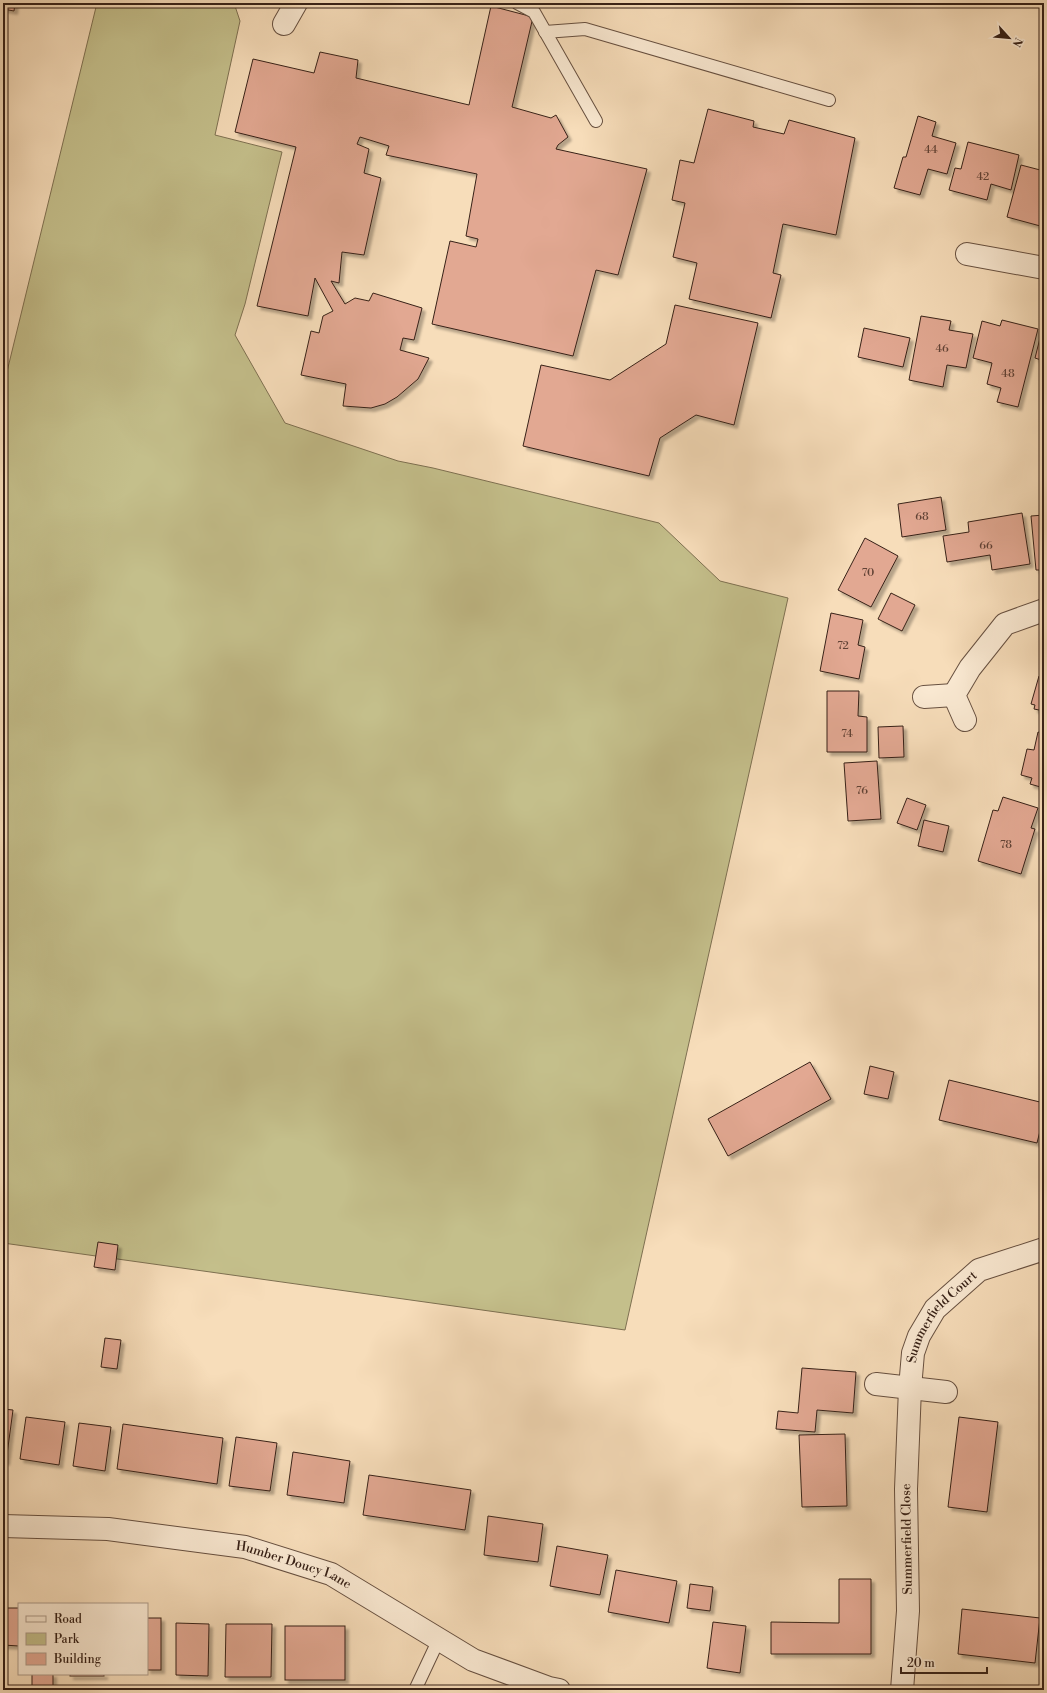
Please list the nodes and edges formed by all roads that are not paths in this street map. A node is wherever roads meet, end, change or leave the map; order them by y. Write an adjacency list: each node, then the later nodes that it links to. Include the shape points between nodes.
1 (296, 3): 3 (street)
2 (517, 3): 4 (lane, via 534,12)
3 (284, 24)
4 (545, 32): 5 (lane, via 585,29); 6 (lane)
5 (829, 100)
6 (596, 121)
7 (967, 254): 8 (street)
8 (1044, 268)
9 (1044, 610): 10 (street, via 1005,624 970,668)
10 (954, 695): 11 (street); 12 (street)
11 (924, 696)
12 (965, 720)
13 (1044, 1249): 15 (street, Summerfield Court, via 979,1270 935,1309 919,1336 914,1353)
14 (876, 1384): 15 (street)
15 (910, 1388): 16 (street); 21 (street, Summerfield Close, via 906,1489 908,1611)
16 (946, 1392)
17 (3, 1526): 18 (street, Humber Doucy Lane, via 108,1529 245,1547 332,1574)
18 (439, 1639): 19 (lane); 20 (street, Humber Doucy Lane, via 474,1660)
19 (416, 1690)
20 (559, 1690)
21 (902, 1690)

